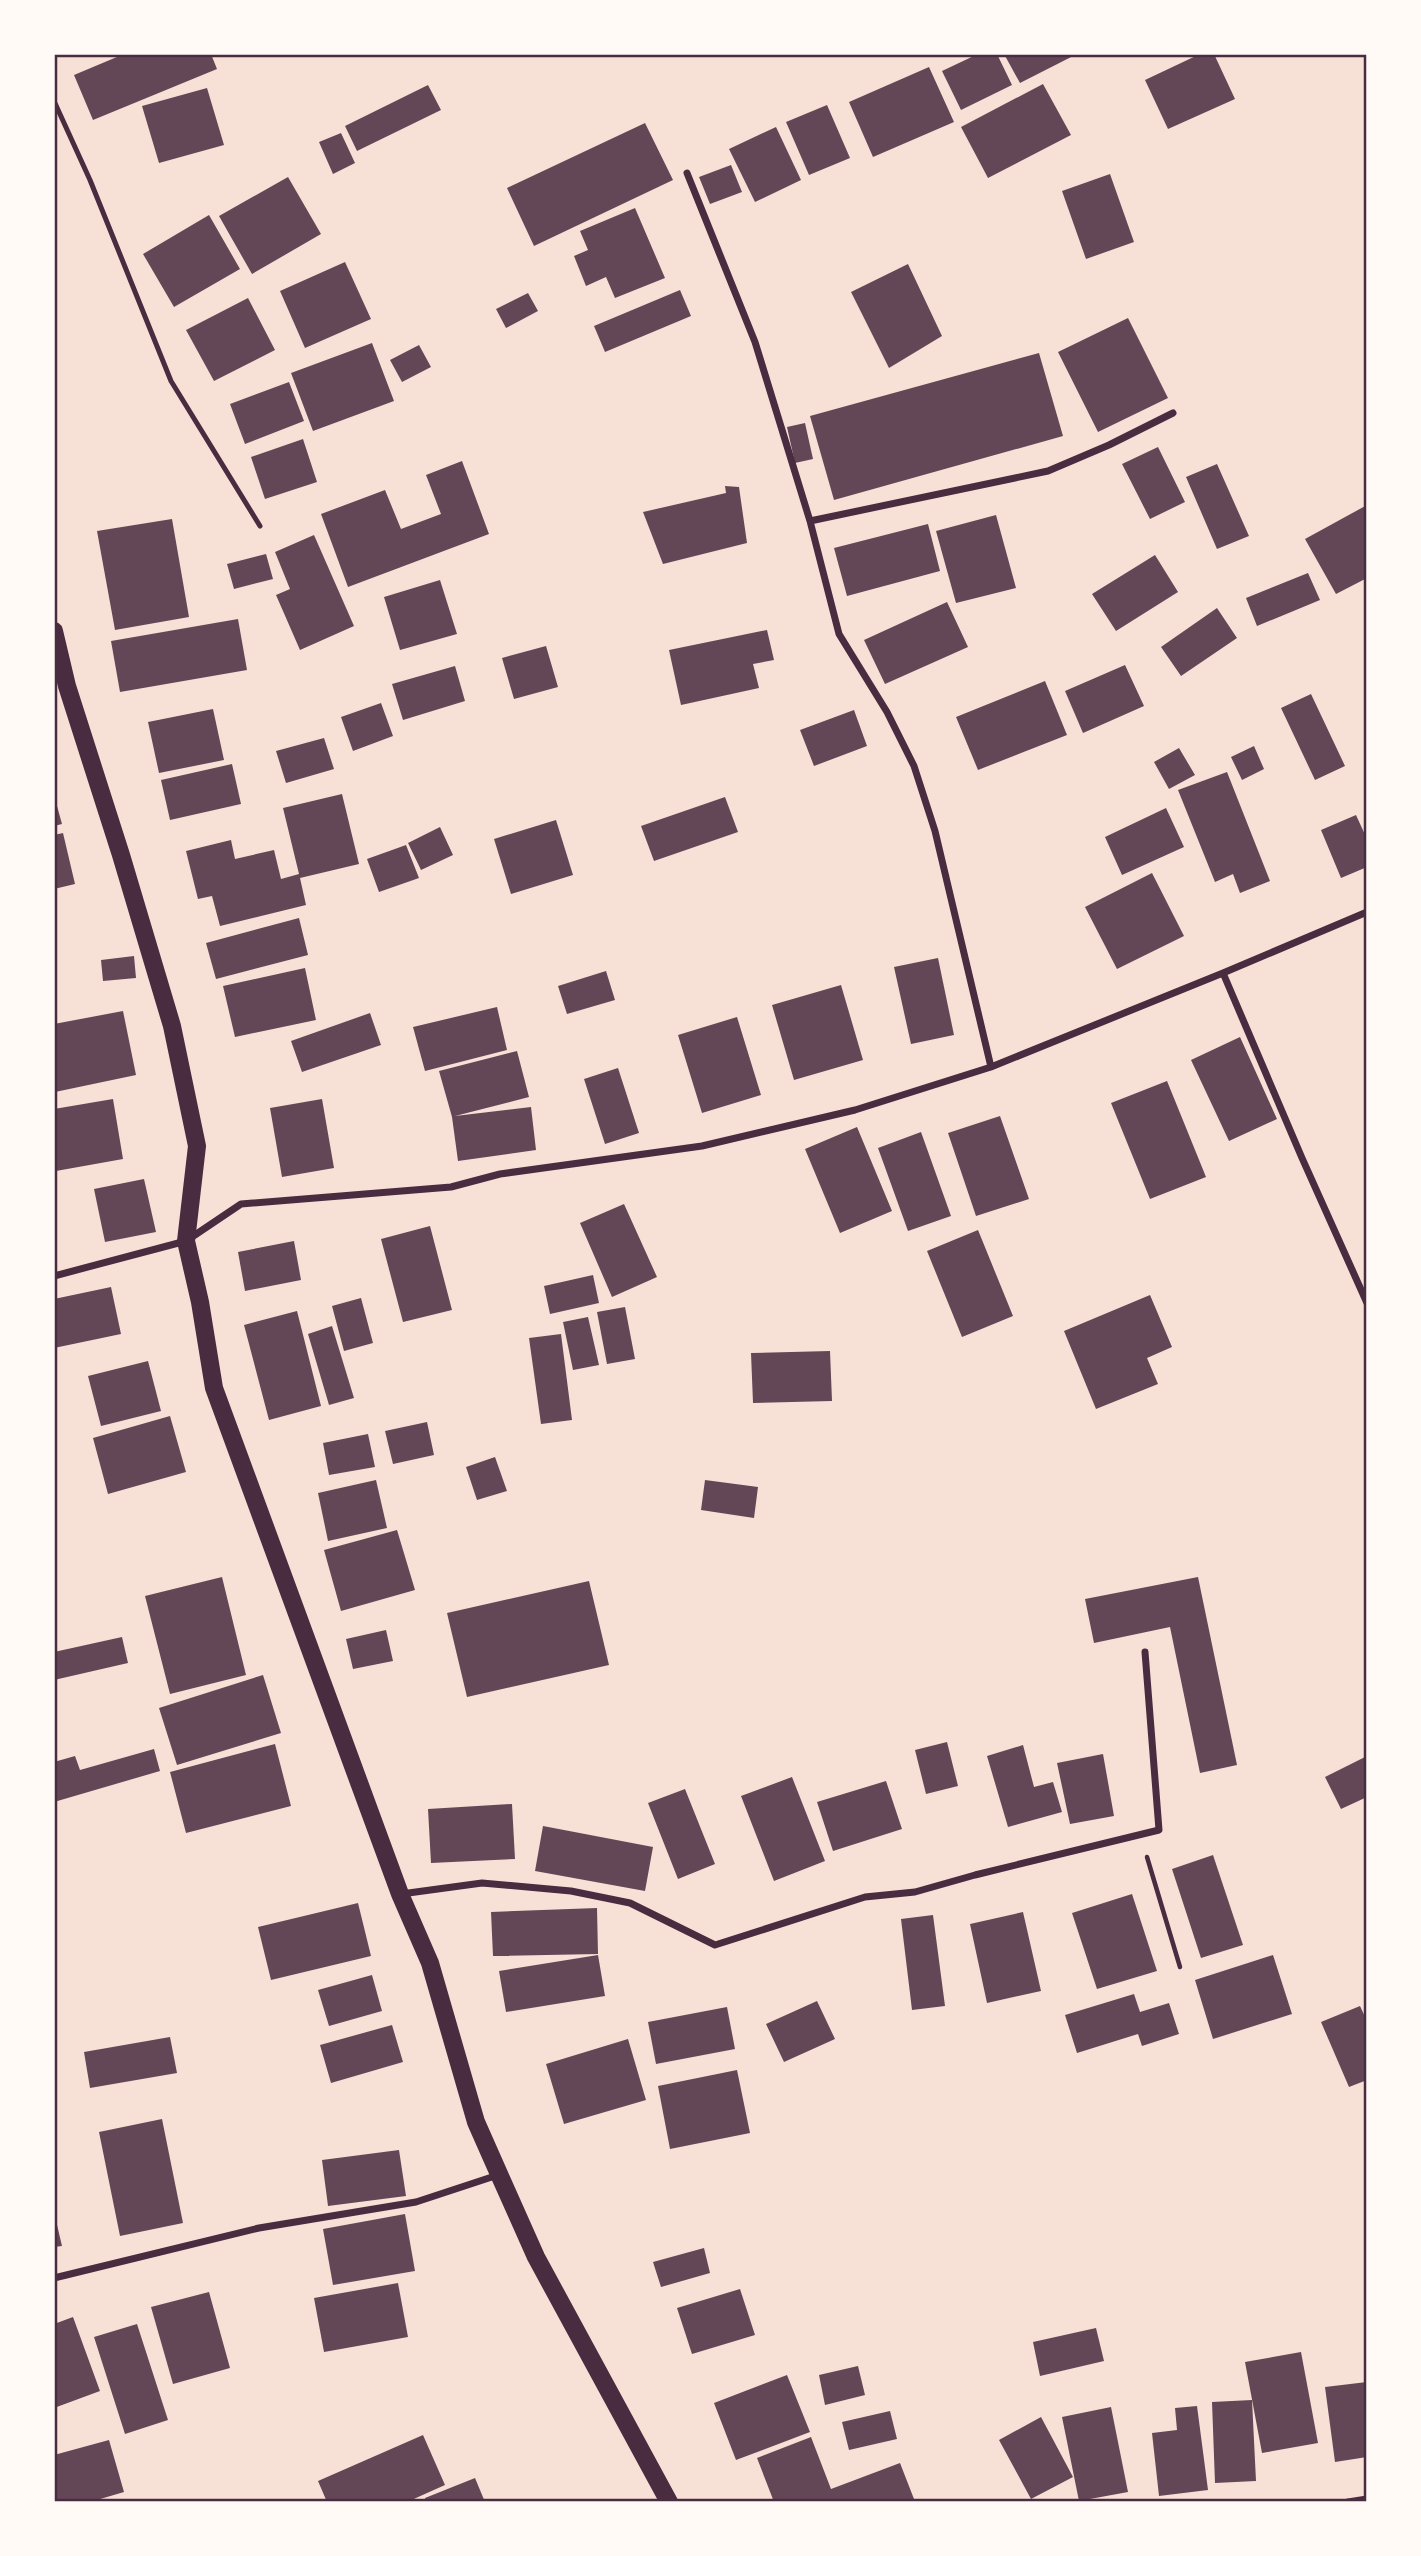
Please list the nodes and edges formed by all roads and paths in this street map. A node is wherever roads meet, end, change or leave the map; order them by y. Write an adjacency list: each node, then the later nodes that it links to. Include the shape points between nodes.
1 (54, 101): 5 (lane, via 170,381)
2 (687, 173): 4 (street, via 755,342)
3 (1173, 413): 4 (street, via 1048,471)
4 (810, 521): 10 (street, via 839,634 914,766 931,818)
5 (260, 526)
6 (54, 631): 7 (main road)
7 (61, 688): 11 (main road, via 121,855 172,1026 197,1146)
8 (1367, 912): 9 (street)
9 (1223, 973): 10 (street); 13 (street)
10 (991, 1067): 11 (street, via 855,1110 702,1146 500,1174 451,1187 241,1204)
11 (186, 1241): 12 (street); 16 (main road, via 214,1388)
12 (54, 1276)
13 (1367, 1303)
14 (1145, 1652): 15 (street, via 1159,1830)
15 (1140, 1835): 16 (street, via 915,1892 865,1897 715,1945 630,1903 571,1891 482,1883); 17 (path)
16 (400, 1894): 18 (main road, via 430,1963 476,2122)
17 (1180, 1967)
18 (499, 2174): 19 (street, via 416,2202 258,2228); 21 (main road, via 536,2257)
19 (54, 2278)
20 (1367, 2499): 22 (street)
21 (670, 2502)
22 (1348, 2502)

